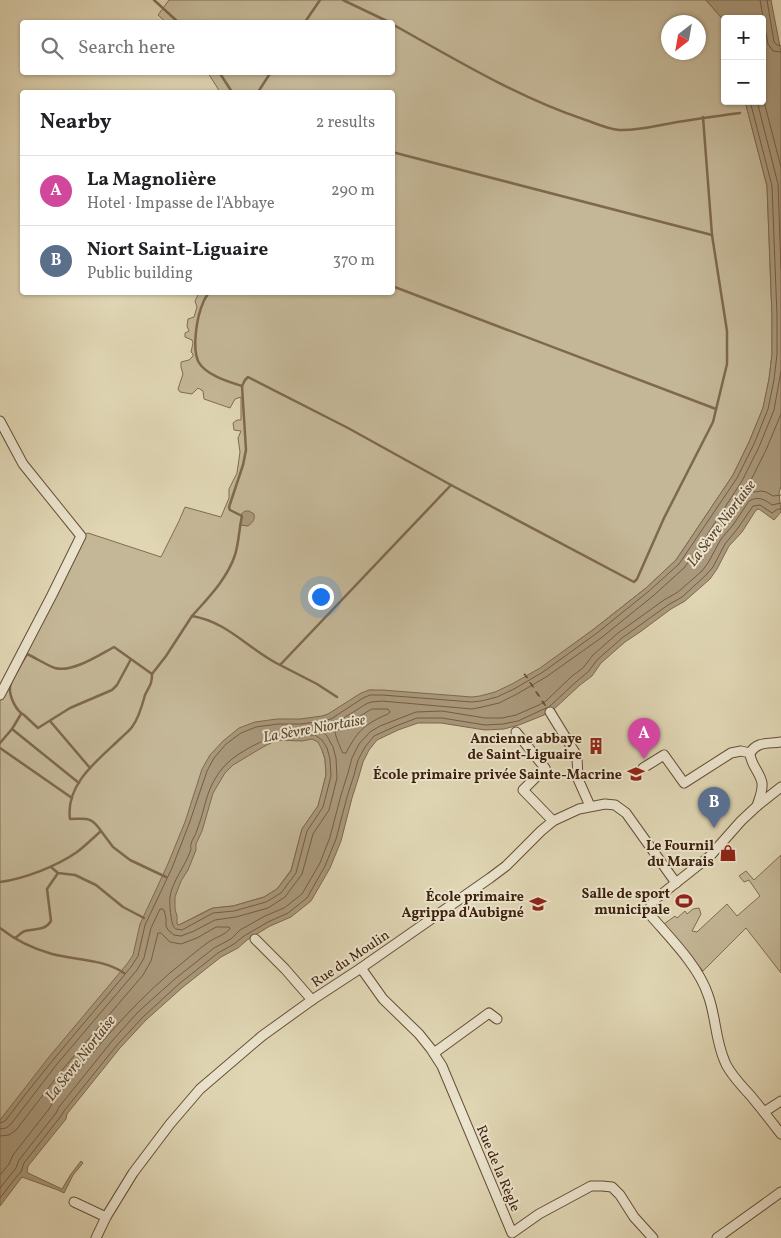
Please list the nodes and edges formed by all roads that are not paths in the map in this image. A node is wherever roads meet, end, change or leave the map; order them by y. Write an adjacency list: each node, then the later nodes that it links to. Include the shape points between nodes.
1 (0, 421): 2 (street, via 23,464 81,536)
2 (0, 695)
3 (550, 712): 10 (street, via 577,756 578,780)
4 (516, 732): 12 (street, via 545,768 523,790)
5 (781, 742): 6 (street, via 761,744)
6 (750, 753): 7 (street, via 730,753 684,783 664,755); 8 (street)
7 (643, 768)
8 (762, 784): 9 (street, via 768,790); 11 (street)
9 (779, 789): 11 (street)
10 (590, 806): 12 (street, Rue du Moulin); 13 (street, Rue du Moulin, via 615,805 626,813)
11 (757, 806): 13 (street, via 710,856)
12 (553, 821): 15 (street, Rue du Moulin, via 506,866)
13 (676, 883): 20 (street, via 653,901 650,913 699,976 708,995 724,1061)
14 (255, 939): 16 (street)
15 (361, 968): 16 (street, Rue du Moulin); 18 (street, Rue de la Règle, via 383,999)
16 (312, 1000): 24 (street, Rue du Moulin, via 262,1036 200,1089 133,1173)
17 (497, 1019): 18 (street, via 489,1013)
18 (434, 1053): 25 (street, Rue de la Règle)
19 (781, 1101): 20 (street)
20 (764, 1112): 21 (street)
21 (781, 1134)
22 (781, 1192): 28 (street)
23 (74, 1202): 24 (street)
24 (106, 1217): 26 (street, Rue du Moulin)
25 (513, 1235): 27 (street, Rue de la Règle, via 539,1214 590,1186 602,1186 612,1187 620,1195)
26 (96, 1238)
27 (653, 1238)
28 (717, 1238)

